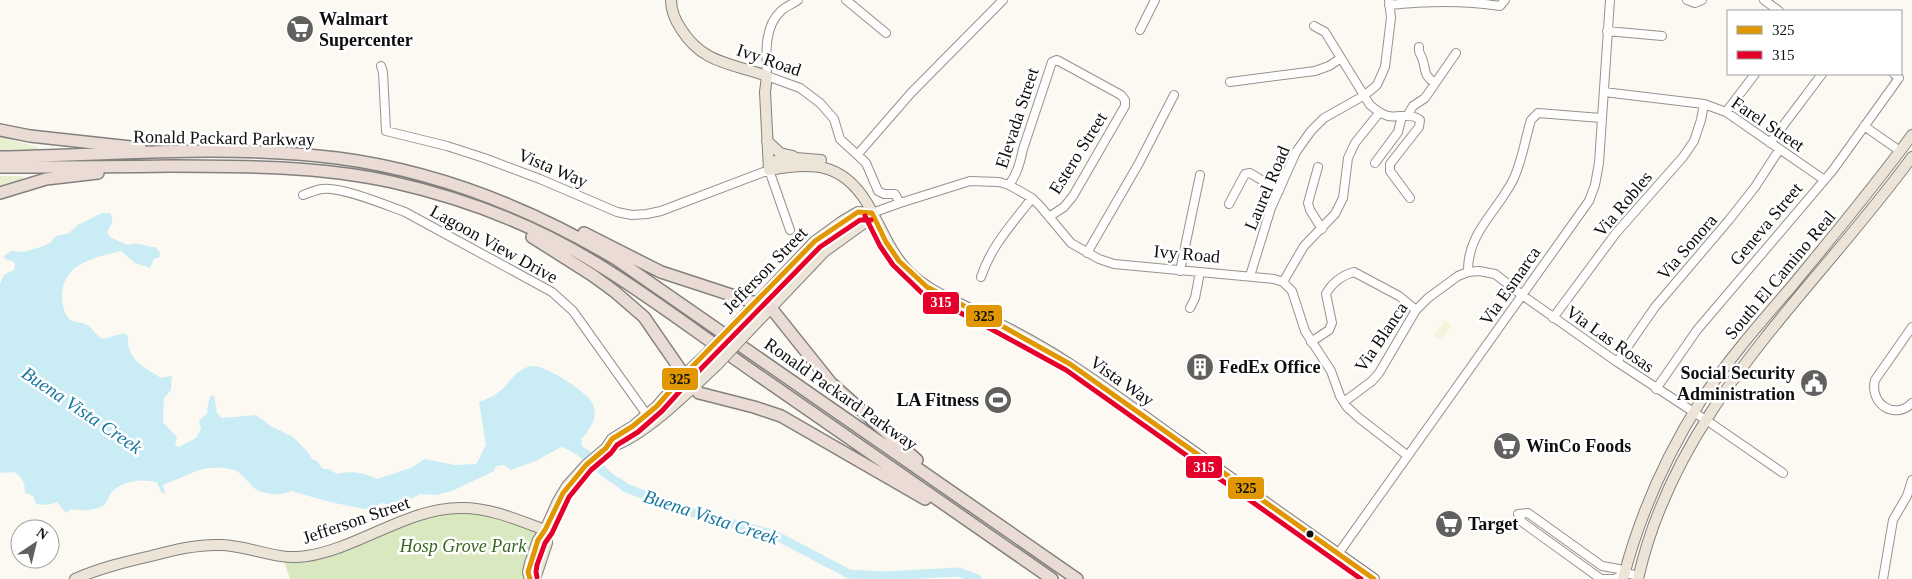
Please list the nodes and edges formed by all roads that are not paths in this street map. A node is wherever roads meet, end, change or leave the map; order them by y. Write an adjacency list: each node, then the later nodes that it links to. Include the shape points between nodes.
1 (671, 0): 24 (main road, Ivy Road, via 676,20 700,52)
2 (798, 0): 24 (street, via 779,12 772,23 768,35)
3 (846, 0): 16 (street)
4 (1003, 0): 45 (street, via 911,93)
5 (1155, 0): 14 (street)
6 (1505, 0): 11 (street, via 1500,6 1451,1)
7 (1610, 0): 15 (street, Via Esmarca)
8 (1687, 0): 9 (street, via 1695,3)
9 (1702, 0)
10 (1764, 0): 12 (street)
11 (1389, 2): 30 (street, Laurel Road, via 1391,18 1384,67 1377,85)
12 (1778, 10)
13 (1314, 26): 20 (street, via 1324,32)
14 (1140, 30)
15 (1607, 31): 17 (street); 28 (street, Via Esmarca)
16 (886, 33)
17 (1662, 36)
18 (1419, 46): 27 (street, via 1424,72)
19 (1456, 53): 27 (street)
20 (1341, 58): 26 (street, via 1316,71); 30 (street)
21 (381, 66): 53 (street, Vista Way, via 386,131 484,158 617,212 632,215 661,211)
22 (1754, 75): 33 (street)
23 (1821, 75): 41 (street)
24 (767, 76): 40 (main road); 45 (street, Ivy Road, via 794,85 812,96 834,119 840,139)
25 (1896, 76): 37 (street, Geneva Street)
26 (1230, 82)
27 (1435, 83): 35 (street, via 1425,98)
28 (1604, 92): 32 (street, Farel Street); 36 (street, Via Esmarca)
29 (1174, 96): 72 (street)
30 (1365, 96): 34 (street, via 1370,106); 57 (street, Laurel Road, via 1324,118 1311,131 1296,152)
31 (1125, 100): 56 (street, Elevada Street, via 1057,60 1052,62); 69 (street, Estero Street, via 1125,106 1073,196)
32 (1704, 104): 33 (street, Farel Street); 84 (street, Via Robles, via 1696,134 1688,149 1616,233)
33 (1726, 112): 41 (street, Farel Street)
34 (1380, 113): 35 (street); 70 (street, via 1355,143 1348,158 1343,198)
35 (1405, 116): 49 (street, via 1398,132); 61 (street, via 1415,116 1420,120 1419,127 1390,164 1390,171)
36 (1601, 118): 75 (street, via 1538,113 1534,116 1513,181 1476,234); 79 (street, Via Esmarca, via 1599,163 1589,201)
37 (1864, 126): 43 (street); 55 (street, Geneva Street)
38 (0, 130): 44 (highway, via 130,146)
39 (1912, 134): 43 (main road, South El Camino Real)
40 (768, 141): 48 (main road, via 780,153); 53 (main road)
41 (1770, 142): 42 (street, Farel Street)
42 (1779, 150): 55 (street, Farel Street); 87 (street, Via Sonora, via 1756,187 1655,307)
43 (1900, 151): 65 (main road, via 1901,159 1876,195); 93 (main road, South El Camino Real, via 1732,358)
44 (154, 152): 46 (highway, Ronald Packard Parkway); 67 (highway, Ronald Packard Parkway, via 245,152 338,158 421,175)
45 (858, 154): 63 (street, Ivy Road, via 869,167 878,192 895,194)
46 (0, 157)
47 (1912, 157): 65 (main road, South El Camino Real)
48 (796, 158): 53 (main road, Vista Way, via 776,161); 62 (main road, Vista Way, via 840,165 861,184)
49 (1374, 163)
50 (146, 166): 52 (highway, Ronald Packard Parkway); 58 (highway, via 46,179); 66 (highway, Ronald Packard Parkway, via 259,166 333,172 393,182)
51 (1318, 167): 70 (street, via 1308,202)
52 (0, 168)
53 (769, 170): 62 (main road, Vista Way, via 797,165 835,170 853,184); 71 (street)
54 (1200, 174): 73 (street)
55 (1823, 179): 90 (street, Geneva Street, via 1697,330)
56 (1010, 185): 60 (street, Ivy Road); 63 (street, Ivy Road, via 970,181)
57 (1279, 191): 64 (street, via 1250,173 1245,174); 76 (street, Laurel Road)
58 (0, 194)
59 (303, 195): 94 (street, Lagoon View Drive, via 322,188 398,209 552,292 572,311)
60 (1032, 198): 69 (street, Ivy Road); 77 (street, via 999,240)
61 (1410, 198)
62 (867, 202): 68 (main road, Vista Way)
63 (900, 202): 68 (street, Ivy Road)
64 (1229, 204)
65 (1877, 204): 95 (main road, South El Camino Real, via 1756,348)
66 (483, 209): 88 (highway, via 567,258 614,291 644,317); 102 (highway, Ronald Packard Parkway, via 549,237 628,283)
67 (523, 209): 80 (highway, via 597,239 661,272); 100 (highway, Ronald Packard Parkway, via 616,259)
68 (872, 213): 80 (main road, Jefferson Street, via 858,212 825,233); 81 (main road, Jefferson Street, via 863,224 824,252); 103 (main road, Vista Way, via 899,261 927,287 1070,364)
69 (1049, 217): 72 (street, Ivy Road, via 1065,239)
70 (1322, 229): 78 (street, via 1304,246)
71 (790, 230)
72 (1087, 253): 73 (street, Ivy Road, via 1114,264)
73 (1180, 271): 74 (street, Ivy Road)
74 (1200, 272): 76 (street, Ivy Road); 82 (street)
75 (1468, 272): 79 (street, Via Las Rosas, via 1479,270 1495,274); 83 (street, Via Blanca, via 1458,276)
76 (1250, 276): 78 (street, Ivy Road)
77 (981, 277)
78 (1283, 282): 86 (street, via 1292,291)
79 (1522, 295): 84 (street, Via Las Rosas); 97 (street, Via Esmarca)
80 (756, 303): 81 (highway); 88 (main road, Jefferson Street, bridge)
81 (771, 308): 89 (main road, Jefferson Street, bridge); 100 (highway, via 843,394)
82 (1190, 308)
83 (1416, 310): 86 (street, via 1399,296 1354,272 1346,274 1329,287 1326,294 1332,323 1329,330); 91 (street, Via Blanca, via 1379,373)
84 (1554, 318): 87 (street, Via Las Rosas)
85 (1912, 327): 92 (street, via 1873,384 1875,397 1891,410 1905,409)
86 (1311, 342): 91 (street, via 1331,371)
87 (1617, 362): 90 (street, Via Las Rosas)
88 (684, 375): 89 (highway); 94 (main road, Jefferson Street)
89 (694, 386): 96 (main road, Jefferson Street, via 647,426 616,446); 102 (highway, via 699,393 754,407 796,424)
90 (1656, 389): 93 (street, Via Las Rosas)
91 (1344, 402): 97 (street, via 1359,418)
92 (1912, 403)
93 (1694, 413): 95 (street, Via Las Rosas); 104 (main road, South El Camino Real, via 1652,495)
94 (647, 415): 96 (main road, Jefferson Street, via 612,439)
95 (1705, 420): 98 (street, Via Las Rosas); 105 (main road, South El Camino Real, via 1663,499)
96 (606, 448): 101 (main road, Jefferson Street, via 562,493)
97 (1408, 456): 103 (street, Via Esmarca)
98 (1783, 473)
99 (1912, 480): 112 (street, via 1893,520)
100 (996, 524): 110 (highway, Ronald Packard Parkway)
101 (545, 530): 106 (main road, Jefferson Street, via 486,511 443,509 307,556 285,558 223,544 202,545 116,564); 107 (main road, via 530,563); 108 (main road, via 547,543)
102 (1001, 544): 109 (highway, Ronald Packard Parkway)
103 (1338, 554): 111 (main road, Vista Way)
104 (1624, 576): 104 (street, via 1619,569 1602,566 1528,513 1518,514 1522,522 1601,579); 105 (street)
105 (1638, 577)
106 (75, 579)
107 (530, 579)
108 (535, 579)
109 (1052, 579)
110 (1077, 579)
111 (1374, 579)
112 (1883, 579)

